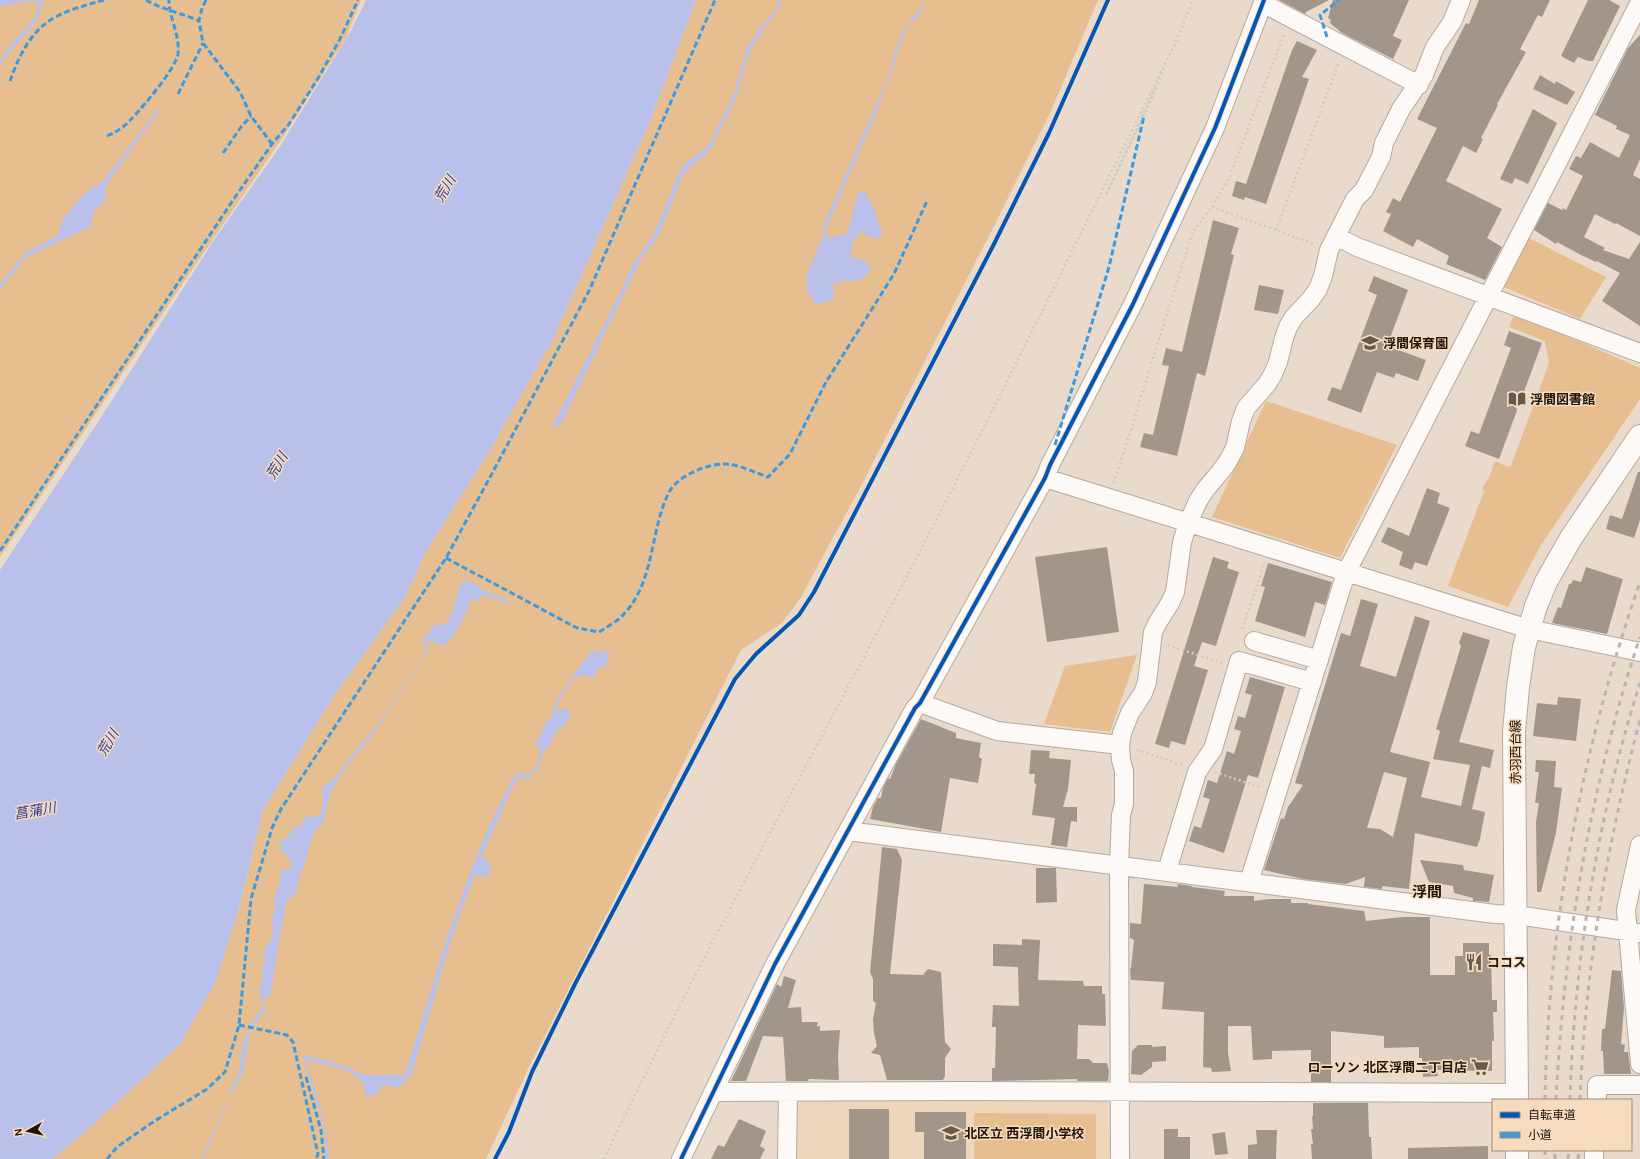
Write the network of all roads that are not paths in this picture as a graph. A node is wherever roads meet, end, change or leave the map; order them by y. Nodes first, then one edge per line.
1 (1461, 0) edge
2 (1264, 2) edge
3 (1640, 2) edge
4 (1419, 85) junction
5 (1333, 243) junction
6 (1489, 296) junction
7 (1640, 353) edge
8 (1640, 436) edge
9 (1045, 478) junction
10 (1188, 523) junction
11 (1346, 573) junction
12 (1529, 629) junction
13 (1247, 639) road end
14 (1640, 652) edge
15 (1319, 660) junction
16 (1312, 682) junction
17 (920, 703) junction
18 (1120, 745) junction
19 (848, 831) junction
20 (1640, 845) edge
21 (1119, 865) junction
22 (1167, 871) junction
23 (1249, 882) junction
24 (1516, 915) junction
25 (1634, 932) edge
26 (1639, 1042) edge
27 (1640, 1064) edge
28 (1640, 1085) edge
29 (713, 1092) junction
30 (788, 1092) junction
31 (1120, 1093) junction
32 (1517, 1097) edge
33 (1596, 1099) edge
34 (681, 1159) edge
35 (787, 1159) edge
36 (1120, 1159) edge

1 - 4 street
2 - 4 street
2 - 9 street
3 - 6 street
4 - 5 street
5 - 6 street
5 - 10 street
6 - 7 street
6 - 11 street
8 - 12 main road, 赤羽西台線
9 - 10 street
9 - 17 street
10 - 11 street
10 - 18 street
11 - 12 street
11 - 15 street
12 - 14 street
12 - 24 main road, 赤羽西台線
13 - 15 street
15 - 16 street
16 - 22 street
16 - 23 street
17 - 18 street
17 - 19 street
18 - 21 street
19 - 21 street
19 - 29 street
20 - 25 street
21 - 22 street
21 - 31 street
22 - 23 street
23 - 24 street
24 - 25 street
24 - 32 main road, 赤羽西台線
25 - 26 street
26 - 27 street
28 - 33 street
29 - 30 street
29 - 34 street
30 - 31 street
30 - 35 street
31 - 32 street
31 - 36 street

